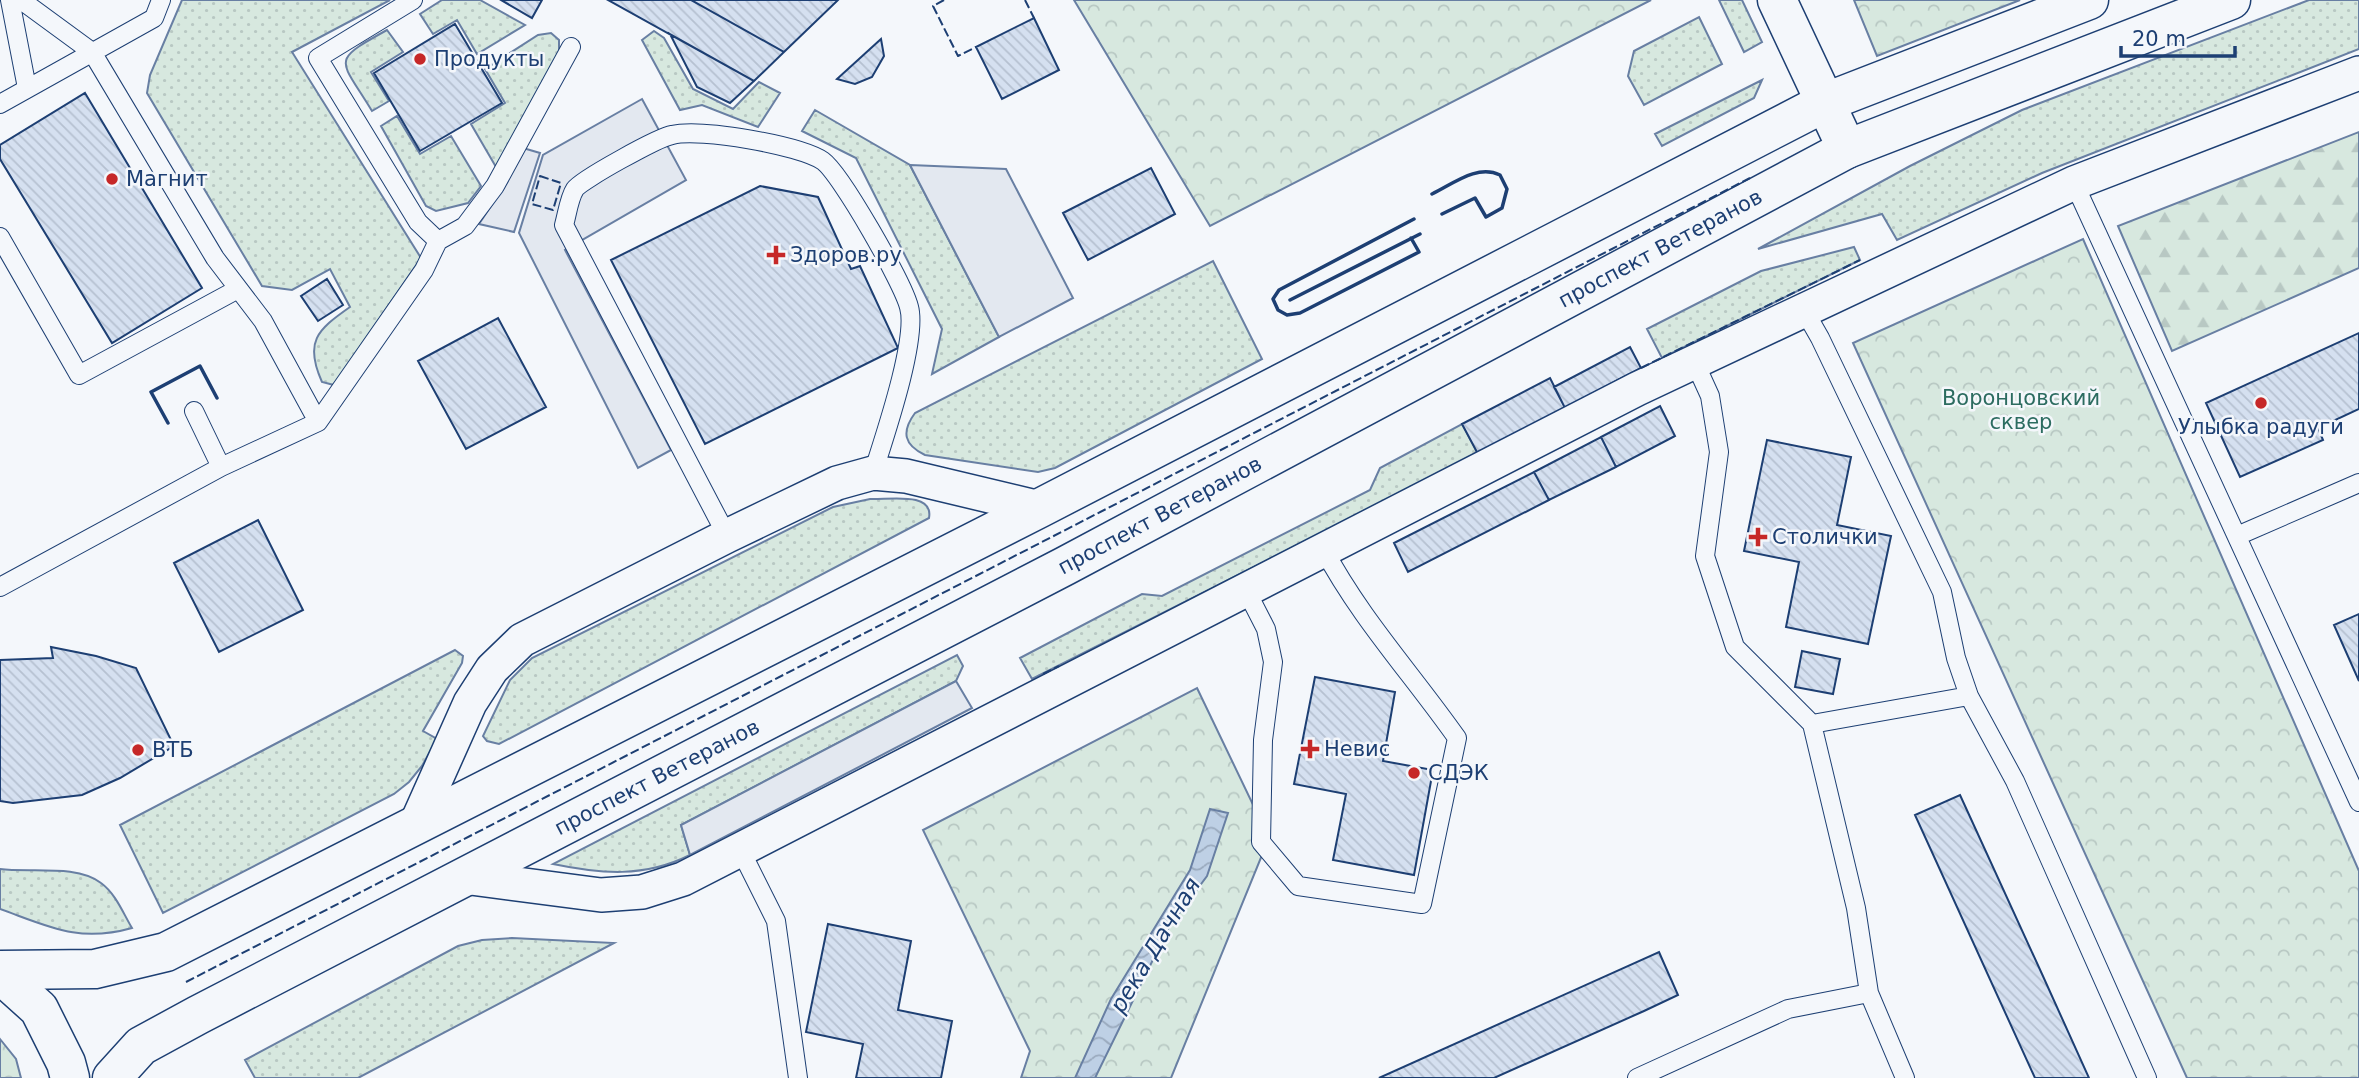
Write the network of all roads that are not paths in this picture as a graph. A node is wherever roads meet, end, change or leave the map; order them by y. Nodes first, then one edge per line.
1 (10, 0) edge
2 (21, 0) edge
3 (161, 0) edge
4 (413, 0) edge
5 (1777, 0) edge
6 (2089, 0) edge
7 (2231, 0) edge
8 (571, 47) dead end
9 (92, 52) junction
10 (2359, 73) edge
11 (27, 88) junction
12 (1826, 102) junction
13 (0, 104) edge
14 (1847, 149) junction
15 (2074, 183) junction
16 (0, 237) edge
17 (438, 241) junction
18 (237, 289) junction
19 (1804, 310) junction
20 (1695, 363) junction
21 (194, 411) dead end
22 (318, 422) junction
23 (221, 467) junction
24 (873, 473) junction
25 (2359, 483) edge
26 (1040, 508) junction
27 (727, 536) junction
28 (2237, 536) junction
29 (1323, 548) junction
30 (0, 587) edge
31 (1245, 588) junction
32 (1969, 696) junction
33 (1812, 724) junction
34 (2359, 802) edge
35 (416, 824) junction
36 (740, 849) junction
37 (463, 877) junction
38 (0, 972) edge
39 (1869, 993) junction
40 (70, 1078) edge
41 (112, 1078) edge
42 (798, 1078) edge
43 (1637, 1078) edge
44 (1905, 1078) edge
45 (2147, 1078) edge

1 - 11 lane
2 - 9 lane
3 - 9 lane
4 - 17 lane
5 - 12 main road
6 - 12 main road
7 - 14 main road, проспект Ветеранов
8 - 17 lane
9 - 11 lane
9 - 18 lane
10 - 15 street
11 - 13 lane
12 - 14 main road
12 - 26 main road
14 - 37 main road, проспект Ветеранов
15 - 19 street
15 - 28 lane
16 - 18 lane
17 - 22 lane
18 - 22 lane
19 - 20 street
19 - 32 lane
20 - 29 street
20 - 33 lane
21 - 23 lane
22 - 23 lane
23 - 30 lane
24 - 26 street
24 - 27 street
24 - 27 lane
25 - 28 lane
26 - 35 main road
27 - 35 street
28 - 34 lane
29 - 31 street
29 - 31 lane
31 - 36 street
32 - 33 lane
32 - 45 lane
33 - 39 lane
35 - 38 main road
36 - 37 street
36 - 42 lane
37 - 41 main road, проспект Ветеранов
38 - 40 main road
39 - 43 lane
39 - 44 lane

